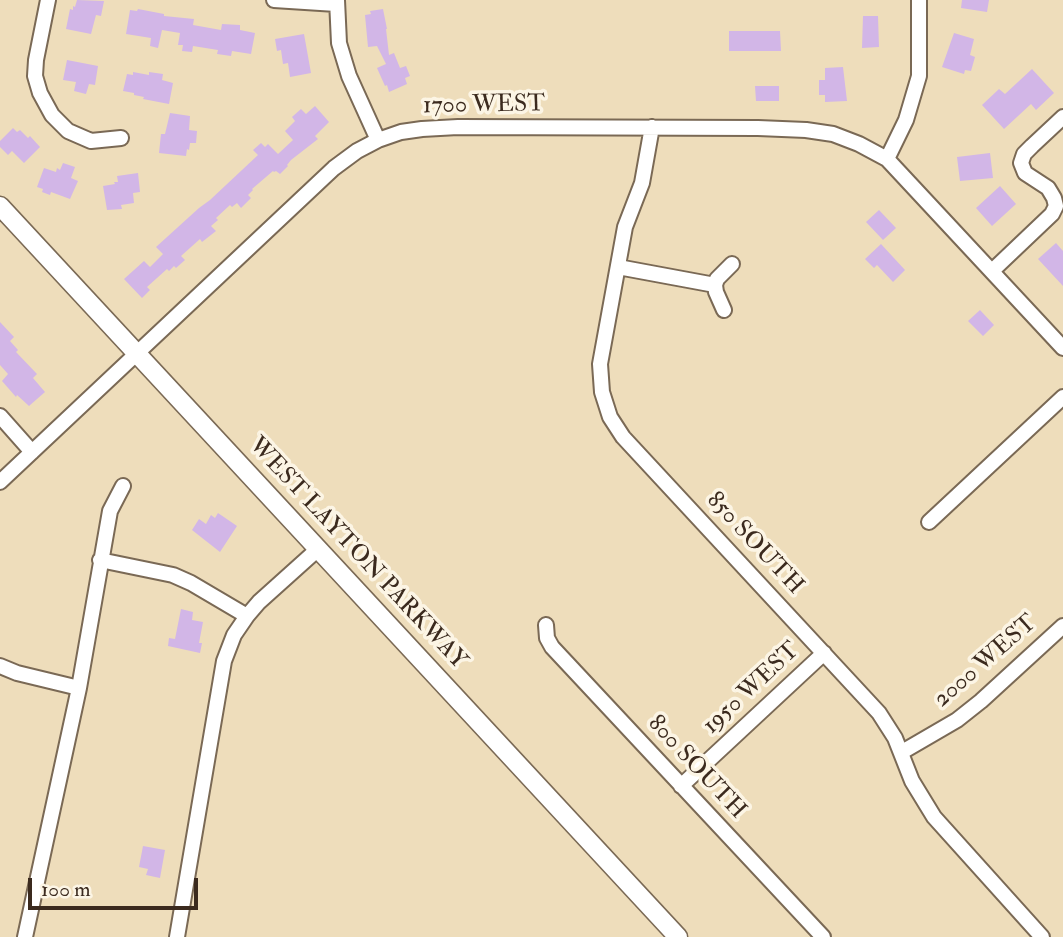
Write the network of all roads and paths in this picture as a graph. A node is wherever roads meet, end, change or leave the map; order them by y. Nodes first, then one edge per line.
1 (48, 0) edge
2 (274, 0) edge
3 (919, 0) edge
4 (337, 2) edge
5 (1063, 117) edge
6 (652, 127) junction
7 (121, 138) dead end
8 (378, 141) junction
9 (887, 159) junction
10 (0, 205) edge
11 (732, 264) dead end
12 (618, 267) junction
13 (992, 271) junction
14 (715, 285) junction
15 (724, 310) dead end
16 (1063, 348) edge
17 (137, 354) junction
18 (1063, 397) edge
19 (0, 416) edge
20 (32, 452) junction
21 (0, 482) edge
22 (123, 486) dead end
23 (929, 522) dead end
24 (318, 549) junction
25 (100, 560) junction
26 (247, 616) junction
27 (546, 625) dead end
28 (1063, 625) edge
29 (824, 653) junction
30 (0, 666) edge
31 (79, 688) junction
32 (902, 752) junction
33 (681, 786) junction
34 (816, 935) edge
35 (25, 937) edge
36 (177, 937) edge
37 (678, 937) edge
38 (1042, 937) edge

1 - 7 street
2 - 4 street
3 - 9 street
4 - 8 street
5 - 13 street
6 - 8 street, 1700 WEST
6 - 9 street, 1700 WEST
6 - 12 street, 850 SOUTH
8 - 17 street, 1700 WEST
9 - 13 street, 1700 WEST
10 - 17 main road, WEST LAYTON PARKWAY
11 - 14 street
12 - 14 street
12 - 29 street, 850 SOUTH
13 - 16 street, 1700 WEST
14 - 15 street
17 - 20 street, 1700 WEST
17 - 24 main road, WEST LAYTON PARKWAY
18 - 23 street
19 - 20 street
20 - 21 street, 1700 WEST
22 - 25 street
24 - 26 street
24 - 37 main road, WEST LAYTON PARKWAY
25 - 26 street
25 - 31 street
26 - 36 street
27 - 33 street, 800 SOUTH
28 - 32 street, 2000 WEST
29 - 32 street, 850 SOUTH
29 - 33 street, 1950 WEST
30 - 31 street
31 - 35 street
32 - 38 street, 850 SOUTH
33 - 34 street, 800 SOUTH

